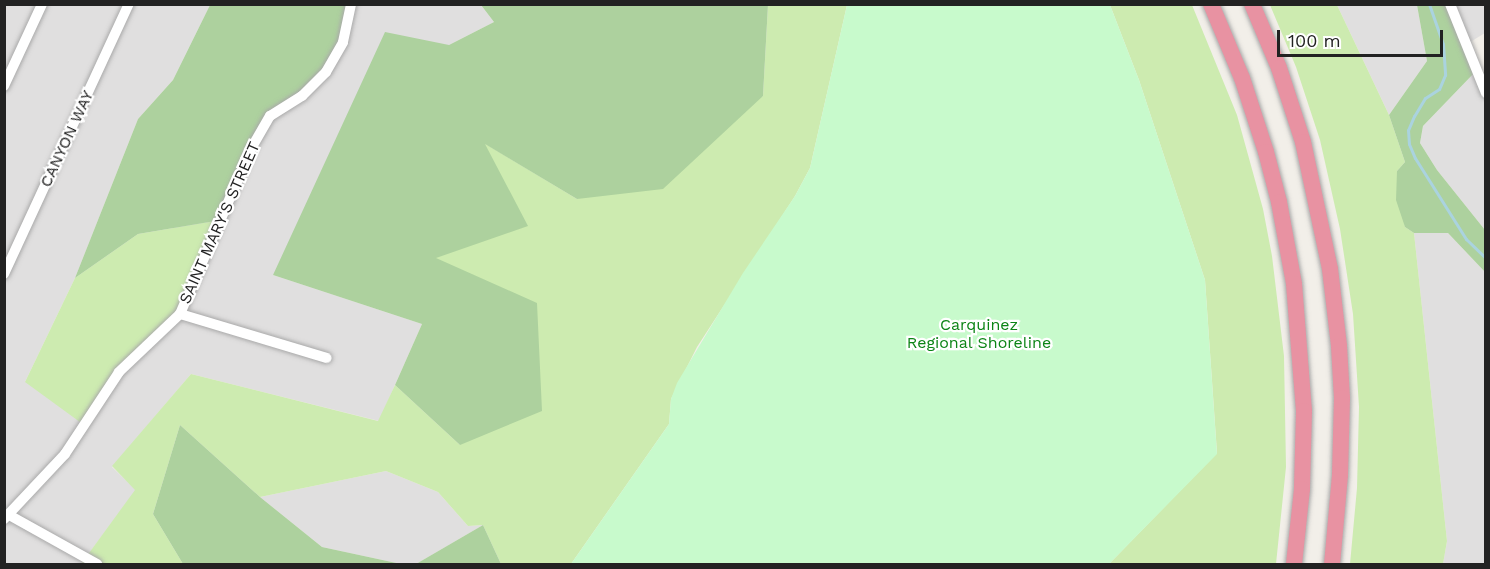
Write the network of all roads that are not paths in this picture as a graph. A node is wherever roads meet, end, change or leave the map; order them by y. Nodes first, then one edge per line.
1 (42, 4) edge
2 (129, 4) edge
3 (351, 4) edge
4 (1211, 4) edge
5 (1252, 4) edge
6 (1450, 4) edge
7 (4, 86) edge
8 (1485, 93) edge
9 (4, 274) edge
10 (180, 314) junction
11 (327, 358) dead end
12 (7, 517) edge
13 (97, 564) edge
14 (1294, 564) edge
15 (1332, 564) edge

1 - 7 street
2 - 9 street, CANYON WAY
3 - 10 street, SAINT MARY'S STREET
4 - 14 highway
5 - 15 highway
6 - 8 street
10 - 11 street
10 - 12 street, SAINT MARY'S STREET
12 - 13 street

